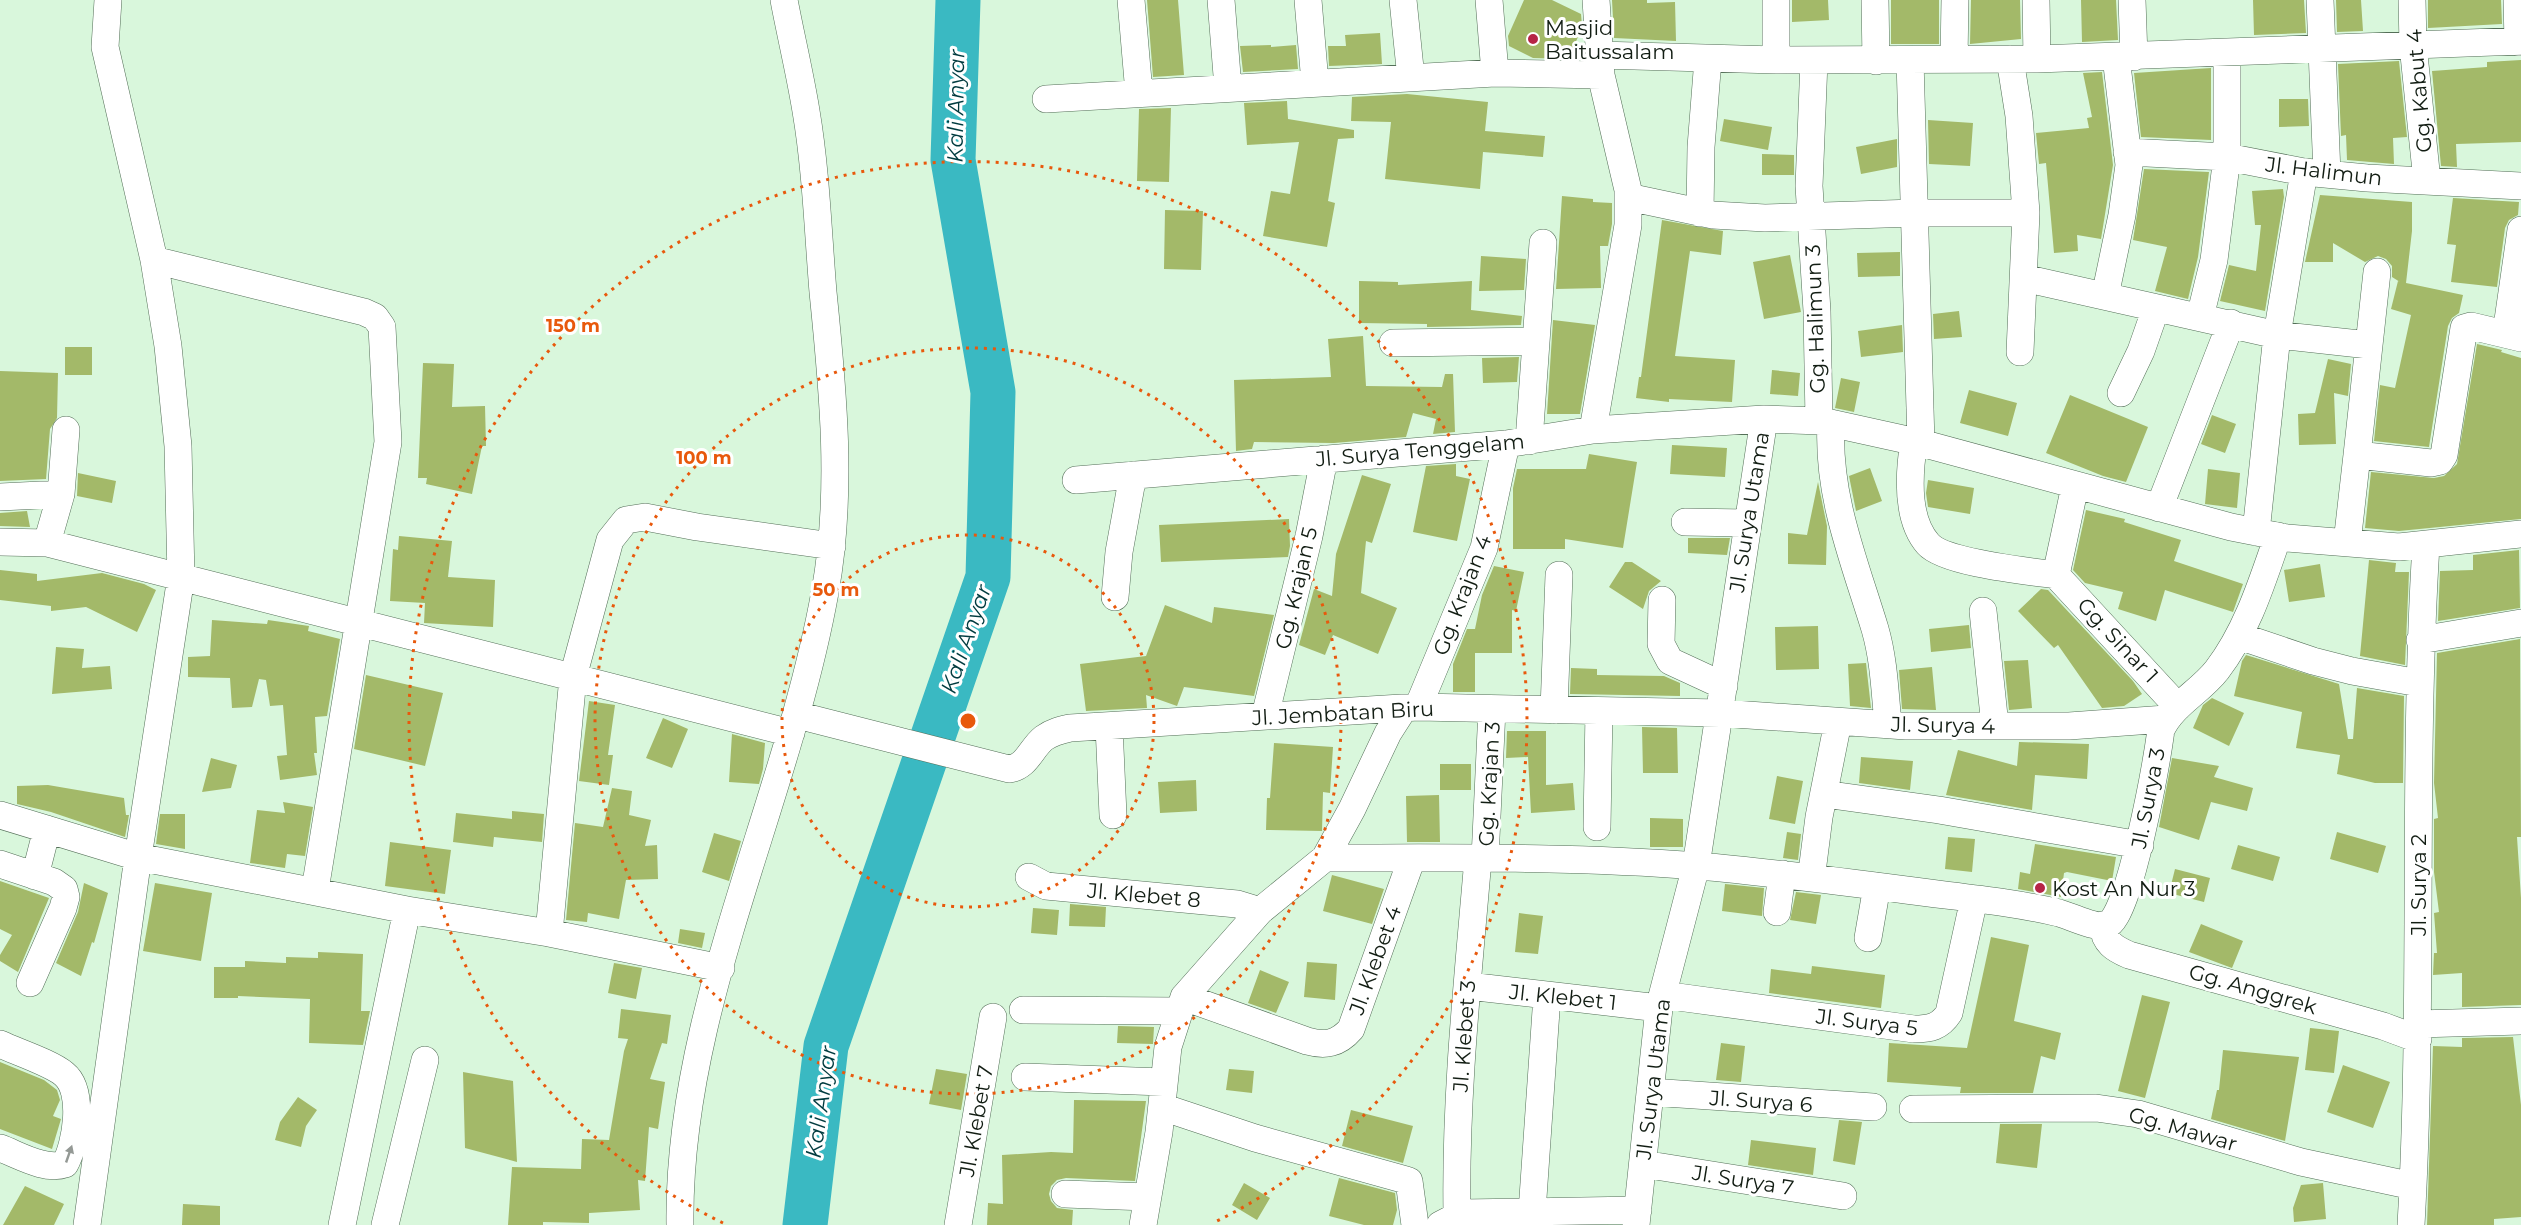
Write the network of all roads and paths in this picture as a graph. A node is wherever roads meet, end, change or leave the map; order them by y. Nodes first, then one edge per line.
1 (108, 0) edge
2 (784, 0) edge
3 (1131, 0) edge
4 (1221, 0) edge
5 (1308, 0) edge
6 (1403, 0) edge
7 (1489, 0) edge
8 (1596, 0) edge
9 (1776, 0) edge
10 (1875, 0) edge
11 (1956, 0) edge
12 (2036, 0) edge
13 (2132, 0) edge
14 (2320, 0) edge
15 (2412, 0) edge
16 (2517, 0) edge
17 (2520, 42) edge
18 (2413, 45) junction
19 (2228, 52) junction
20 (2125, 57) junction
21 (1708, 59) junction
22 (1954, 59) junction
23 (2010, 59) junction
24 (2037, 59) junction
25 (1776, 60) junction
26 (1910, 60) junction
27 (1814, 61) junction
28 (1876, 61) junction
29 (1600, 65) junction
30 (1495, 74) junction
31 (1412, 78) junction
32 (1315, 83) junction
33 (1228, 88) junction
34 (1139, 93) junction
35 (1046, 99) dead end
36 (2127, 152) junction
37 (2227, 157) junction
38 (2316, 173) junction
39 (2427, 181) junction
40 (2521, 186) edge
41 (1628, 196) junction
42 (1700, 213) junction
43 (1915, 213) junction
44 (2025, 213) junction
45 (1811, 218) junction
46 (2521, 230) edge
47 (1543, 243) dead end
48 (154, 260) junction
49 (2377, 272) dead end
50 (2024, 278) junction
51 (2105, 296) junction
52 (2156, 308) junction
53 (2200, 317) junction
54 (2231, 323) junction
55 (2277, 335) junction
56 (2513, 336) edge
57 (1536, 341) junction
58 (1393, 343) dead end
59 (2369, 345) junction
60 (2020, 352) dead end
61 (2121, 393) dead end
62 (1764, 419) junction
63 (1825, 422) junction
64 (66, 430) dead end
65 (1593, 430) junction
66 (1517, 442) junction
67 (1917, 442) junction
68 (2357, 455) junction
69 (1324, 459) junction
70 (1132, 475) junction
71 (1076, 480) dead end
72 (2075, 486) junction
73 (61, 494) junction
74 (0, 497) edge
75 (2159, 508) junction
76 (1685, 522) dead end
77 (1747, 523) junction
78 (2267, 534) junction
79 (2521, 534) edge
80 (0, 542) edge
81 (47, 543) junction
82 (2347, 543) junction
83 (2426, 545) junction
84 (832, 546) junction
85 (1559, 575) dead end
86 (2056, 575) junction
87 (181, 577) junction
88 (1115, 597) dead end
89 (1662, 600) dead end
90 (1983, 611) dead end
91 (359, 623) junction
92 (2521, 623) edge
93 (2239, 636) junction
94 (2420, 640) junction
95 (573, 677) junction
96 (2419, 683) junction
97 (1724, 686) junction
98 (1411, 708) junction
99 (1492, 709) junction
100 (1554, 710) junction
101 (1599, 711) junction
102 (1720, 713) junction
103 (2172, 713) junction
104 (1265, 716) junction
105 (1838, 722) junction
106 (794, 724) junction
107 (1888, 724) junction
108 (1109, 726) junction
109 (1995, 726) junction
110 (1824, 794) junction
111 (0, 815) edge
112 (1113, 815) dead end
113 (1597, 827) dead end
114 (47, 829) junction
115 (2140, 845) junction
116 (138, 857) junction
117 (1325, 858) junction
118 (1412, 858) junction
119 (1482, 859) junction
120 (0, 864) edge
121 (1696, 866) junction
122 (1812, 872) dead end
123 (1782, 874) junction
124 (35, 876) junction
125 (1029, 877) dead end
126 (1877, 886) junction
127 (315, 891) junction
128 (1974, 899) junction
129 (407, 910) junction
130 (1260, 911) junction
131 (1777, 912) dead end
132 (2103, 926) junction
133 (549, 933) junction
134 (1868, 938) dead end
135 (721, 968) junction
136 (30, 983) dead end
137 (1467, 986) junction
138 (1547, 996) junction
139 (1661, 1001) junction
140 (1181, 1004) junction
141 (1023, 1010) dead end
142 (993, 1017) dead end
143 (2521, 1021) edge
144 (2418, 1031) junction
145 (0, 1044) edge
146 (425, 1060) dead end
147 (1025, 1077) dead end
148 (1650, 1092) junction
149 (1163, 1094) junction
150 (1873, 1107) dead end
151 (1913, 1109) dead end
152 (77, 1113) junction
153 (101, 1126) junction
154 (0, 1148) edge
155 (1643, 1164) junction
156 (2413, 1186) junction
157 (1065, 1194) dead end
158 (1843, 1196) dead end
159 (1148, 1197) junction
160 (1532, 1212) junction
161 (1637, 1217) edge
162 (1493, 1219) edge
163 (1448, 1220) edge
164 (87, 1225) edge
165 (342, 1225) edge
166 (385, 1225) edge
167 (680, 1225) edge
168 (958, 1225) edge
169 (1143, 1225) edge
170 (1415, 1225) edge
171 (2411, 1225) edge

1 - 48 street
2 - 84 street
3 - 34 street
4 - 33 street
5 - 32 street
6 - 31 street
7 - 30 street
8 - 29 street
9 - 25 street
10 - 28 street
11 - 22 street
12 - 24 street
13 - 20 street
14 - 38 street
15 - 18 street, Gg. Kabut 4
16 - 17 street
17 - 18 street
18 - 19 street
18 - 39 street, Gg. Kabut 4
19 - 20 street
19 - 37 street
20 - 24 street
20 - 36 street
21 - 25 street
21 - 29 street
21 - 42 street
22 - 23 street
22 - 26 street
23 - 24 street
23 - 44 street
25 - 27 street
26 - 28 street
26 - 43 street
27 - 28 street
27 - 45 street, Gg. Halimun 3
29 - 30 street
29 - 41 street
30 - 31 street
31 - 32 street
32 - 33 street
33 - 34 street
34 - 35 street
36 - 37 street, Jl. Halimun
36 - 51 street
37 - 38 street, Jl. Halimun
37 - 53 street
38 - 39 street, Jl. Halimun
38 - 55 street
39 - 40 street, Jl. Halimun
41 - 42 street
41 - 65 street
42 - 45 street
43 - 44 street
43 - 45 street
43 - 67 street
44 - 50 street
45 - 63 street, Gg. Halimun 3
46 - 56 street
47 - 57 street, Gg. Krajan 4
48 - 87 street
48 - 91 street
49 - 59 street
50 - 51 street
50 - 60 street
51 - 52 street
52 - 53 street
52 - 61 street
53 - 54 street
54 - 55 street
54 - 75 street
55 - 59 street
55 - 78 street
56 - 68 street
57 - 58 street
57 - 66 street, Gg. Krajan 4
59 - 68 street
62 - 63 street, Jl. Surya Utama
62 - 65 street, Jl. Surya Tenggelam
62 - 77 street, Jl. Surya Utama
63 - 67 street, Jl. Surya Utama
63 - 107 street, Gg. Halimun 3
64 - 73 street
65 - 66 street, Jl. Surya Tenggelam
66 - 69 street, Jl. Surya Tenggelam
66 - 98 street, Gg. Krajan 4
67 - 72 street, Jl. Surya Utama
67 - 86 street
68 - 82 street
69 - 70 street, Jl. Surya Tenggelam
69 - 104 street, Gg. Krajan 5
70 - 71 street, Jl. Surya Tenggelam
70 - 88 street
72 - 75 street, Jl. Surya Utama
72 - 86 street
73 - 74 street
73 - 81 street
75 - 78 street, Jl. Surya Utama
76 - 77 street
77 - 97 street, Jl. Surya Utama
78 - 82 street, Jl. Surya Utama
78 - 93 street
79 - 83 street, Jl. Surya Utama
80 - 81 street
81 - 87 street
82 - 83 street, Jl. Surya Utama
83 - 94 street, Jl. Surya 2
84 - 95 street
84 - 106 street
85 - 100 street
86 - 103 street, Gg. Sinar 1
87 - 91 street
87 - 116 street
89 - 97 street
90 - 109 street
91 - 95 street
91 - 127 street
92 - 94 street
93 - 96 street
93 - 103 street
94 - 96 street, Jl. Surya 2
95 - 106 street
95 - 133 street
96 - 144 street, Jl. Surya 2
97 - 102 street, Jl. Surya Utama
98 - 99 street, Jl. Jembatan Biru
98 - 104 street, Jl. Jembatan Biru
98 - 117 street, Gg. Krajan 4
99 - 100 street, Jl. Jembatan Biru
99 - 119 street, Gg. Krajan 3
100 - 101 street, Jl. Jembatan Biru
101 - 102 street, Jl. Jembatan Biru
101 - 113 street
102 - 105 street, Jl. Surya 4
102 - 121 street, Jl. Surya Utama
103 - 109 street, Jl. Surya 4
103 - 115 street, Jl. Surya 3
104 - 108 street, Jl. Jembatan Biru
105 - 107 street, Jl. Surya 4
105 - 110 street
106 - 108 street, Jl. Jembatan Biru
106 - 135 street
107 - 109 street, Jl. Surya 4
108 - 112 street
110 - 115 street
110 - 122 street
111 - 114 street
114 - 116 street
114 - 124 street
115 - 132 street, Jl. Surya 3
116 - 127 street
116 - 153 street
117 - 118 street
117 - 130 street
118 - 119 street
118 - 140 street, Jl. Klebet 4
119 - 121 street
119 - 137 street, Jl. Klebet 3
120 - 124 street
121 - 123 street
121 - 139 street, Jl. Surya Utama
123 - 126 street
123 - 131 street
124 - 136 street
125 - 130 street, Jl. Klebet 8
126 - 128 street
126 - 134 street
127 - 129 street
128 - 132 street
128 - 139 street, Jl. Surya 5
129 - 133 street
129 - 165 street
130 - 140 street
132 - 144 street, Gg. Anggrek
133 - 135 street
135 - 167 street
137 - 138 street, Jl. Klebet 1
137 - 163 street, Jl. Klebet 3
138 - 139 street, Jl. Klebet 1
138 - 160 street
139 - 148 street, Jl. Surya Utama
140 - 141 street, Jl. Klebet 4
140 - 149 street
142 - 168 street, Jl. Klebet 7
143 - 144 street
144 - 156 street, Jl. Surya 2
145 - 152 street
146 - 166 street
147 - 149 street
148 - 150 street, Jl. Surya 6
148 - 155 street, Jl. Surya Utama
149 - 159 street
149 - 170 street
151 - 156 street, Gg. Mawar
152 - 153 street
154 -> 152 street
153 - 164 street
155 - 158 street, Jl. Surya 7
155 - 161 street, Jl. Surya Utama
156 - 171 street, Jl. Surya 2
157 - 159 street
159 - 169 street
160 - 161 street
160 - 162 street
162 - 163 street

